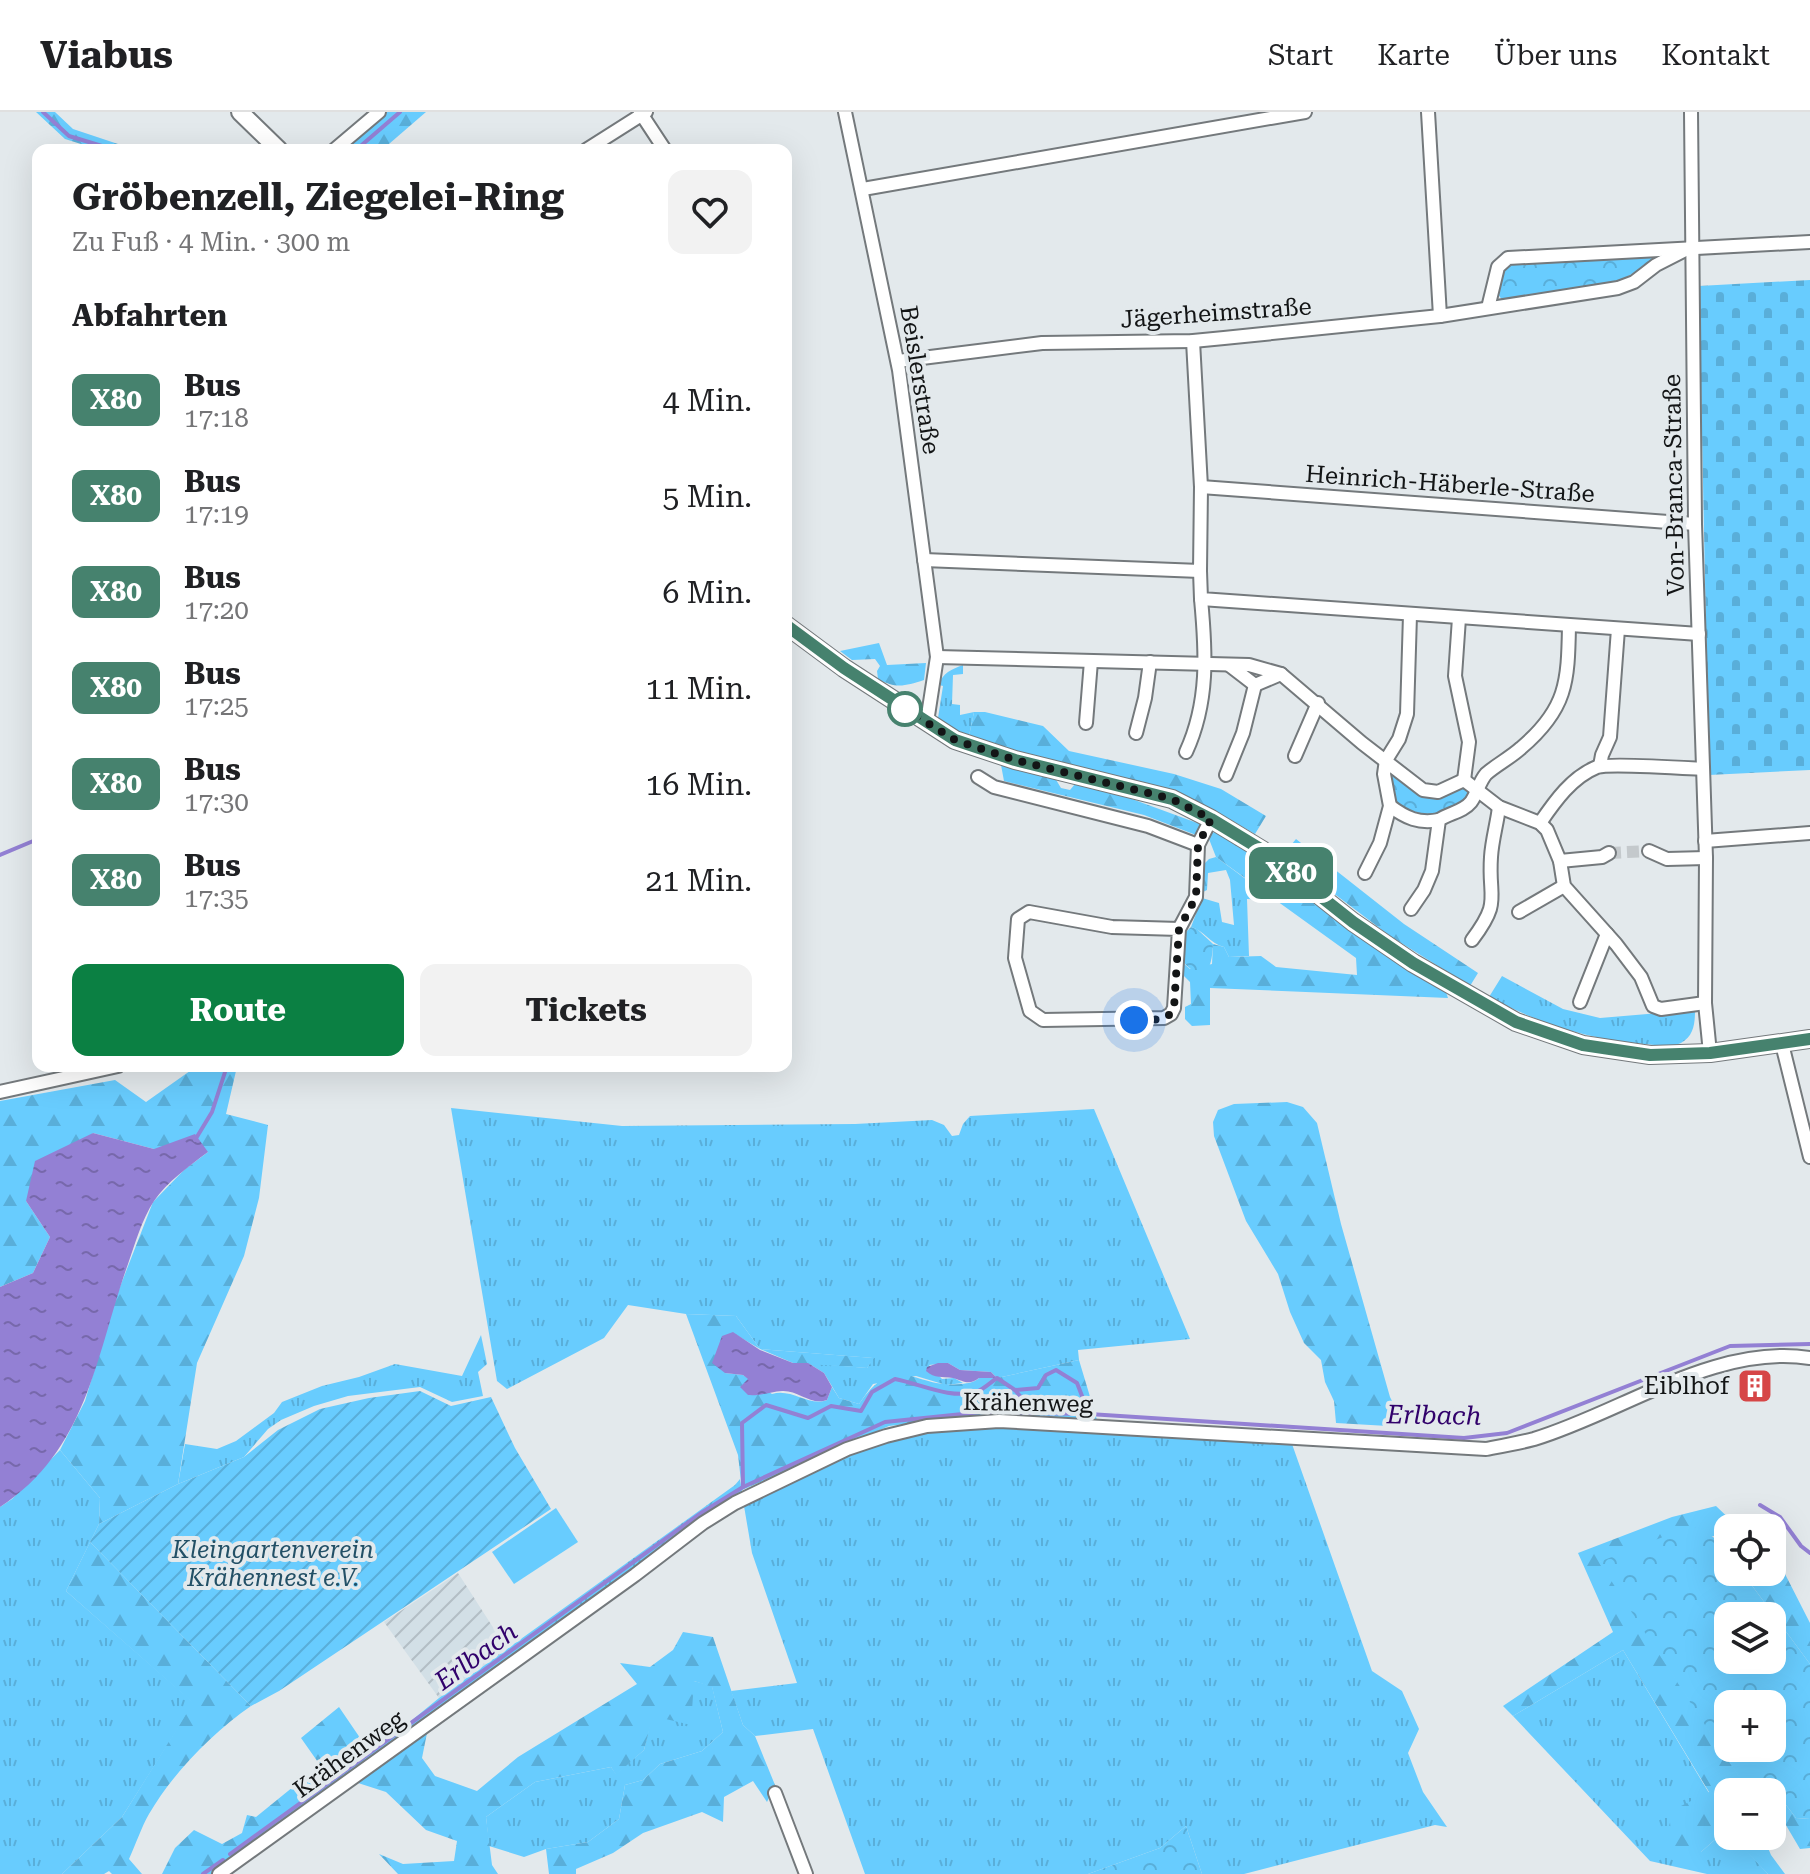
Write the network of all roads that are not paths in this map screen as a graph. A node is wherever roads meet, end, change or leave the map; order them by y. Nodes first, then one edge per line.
1 (240, 112) edge
2 (379, 112) edge
3 (845, 112) edge
4 (1305, 112) edge
5 (1428, 112) edge
6 (1691, 112) edge
7 (643, 113) edge
8 (273, 144) edge
9 (341, 144) edge
10 (595, 144) edge
11 (661, 144) edge
12 (863, 189) junction
13 (1810, 242) edge
14 (1693, 246) junction
15 (1488, 308) junction
16 (1440, 316) junction
17 (1193, 341) junction
18 (898, 361) junction
19 (1201, 487) junction
20 (1695, 524) junction
21 (924, 560) junction
22 (1200, 571) junction
23 (1201, 599) junction
24 (1410, 615) junction
25 (1459, 618) junction
26 (1569, 626) junction
27 (792, 629) edge
28 (1618, 629) junction
29 (1699, 634) junction
30 (937, 657) junction
31 (1091, 661) junction
32 (1150, 662) junction
33 (1206, 664) junction
34 (1229, 665) junction
35 (1281, 674) junction
36 (1255, 685) junction
37 (1318, 703) junction
38 (927, 722) junction
39 (1086, 723) dead end
40 (1136, 733) dead end
41 (1186, 752) dead end
42 (1295, 756) dead end
43 (1386, 760) junction
44 (1600, 766) junction
45 (1703, 769) junction
46 (1226, 775) dead end
47 (978, 777) dead end
48 (1464, 780) junction
49 (1477, 790) junction
50 (1390, 806) junction
51 (1499, 807) junction
52 (1211, 819) junction
53 (1439, 820) junction
54 (1540, 823) junction
55 (1810, 833) edge
56 (1705, 841) junction
57 (1198, 845) junction
58 (1649, 851) tunnel mouth
59 (1609, 853) tunnel mouth
60 (1706, 858) junction
61 (1560, 861) junction
62 (1365, 873) dead end
63 (1564, 886) junction
64 (1411, 909) dead end
65 (1519, 912) dead end
66 (1179, 929) junction
67 (1607, 934) junction
68 (1472, 940) dead end
69 (1580, 1002) dead end
70 (1705, 1003) junction
71 (1810, 1039) edge
72 (1782, 1044) junction
73 (1710, 1053) junction
74 (91, 1072) edge
75 (0, 1092) edge
76 (1810, 1157) edge
77 (1810, 1358) edge
78 (775, 1793) dead end
79 (219, 1874) edge
80 (806, 1874) edge

1 - 8 street
2 - 9 street
3 - 12 street, Beislerstraße
4 - 12 street
5 - 16 street
6 - 14 street, Von-Branca-Straße
7 - 10 street
7 - 11 street
12 - 18 street, Beislerstraße
13 - 14 street
14 - 15 street, Jägerheimstraße
14 - 15 street
14 - 20 street, Von-Branca-Straße
15 - 16 street, Jägerheimstraße
16 - 17 street, Jägerheimstraße
17 - 18 street, Jägerheimstraße
17 - 19 street
18 - 21 street, Beislerstraße
19 - 20 street, Heinrich-Häberle-Straße
19 - 22 street
20 - 29 street, Von-Branca-Straße
21 - 22 street
21 - 30 street, Beislerstraße
22 - 23 street
23 - 24 street
23 - 33 street
24 - 25 street
24 - 43 street
25 - 26 street
25 - 48 street
26 - 28 street
26 - 49 street
27 - 38 street
28 - 29 street
28 - 44 street
29 - 45 street, Von-Branca-Straße
30 - 31 street
30 - 38 street, Beislerstraße
31 - 32 street
31 - 39 street
32 - 33 street
32 - 40 street
33 - 34 street
33 - 41 street
34 - 35 street
34 - 36 street
35 - 36 street
35 - 37 street
36 - 46 street
37 - 42 street
37 - 43 street
38 - 52 street
43 - 48 street
43 - 50 street
44 - 45 street
44 - 54 street
45 - 56 street, Von-Branca-Straße
47 - 57 street
48 - 49 street
49 - 51 street
49 - 53 street
50 - 53 street
50 - 62 street
51 - 54 street
51 - 68 street
52 - 57 street
52 - 73 street
53 - 64 street
54 - 61 street
55 - 56 street
56 - 60 street, Von-Branca-Straße
57 - 66 street
58 - 60 street
59 - 61 street
60 - 70 street, Von-Branca-Straße
61 - 63 street
63 - 65 street
63 - 67 street
66 - 66 street
67 - 69 street
67 - 70 street
70 - 73 street, Von-Branca-Straße
71 - 72 street
72 - 73 street
72 - 76 street
74 - 75 street
77 - 79 street, Krähenweg
78 - 80 street

